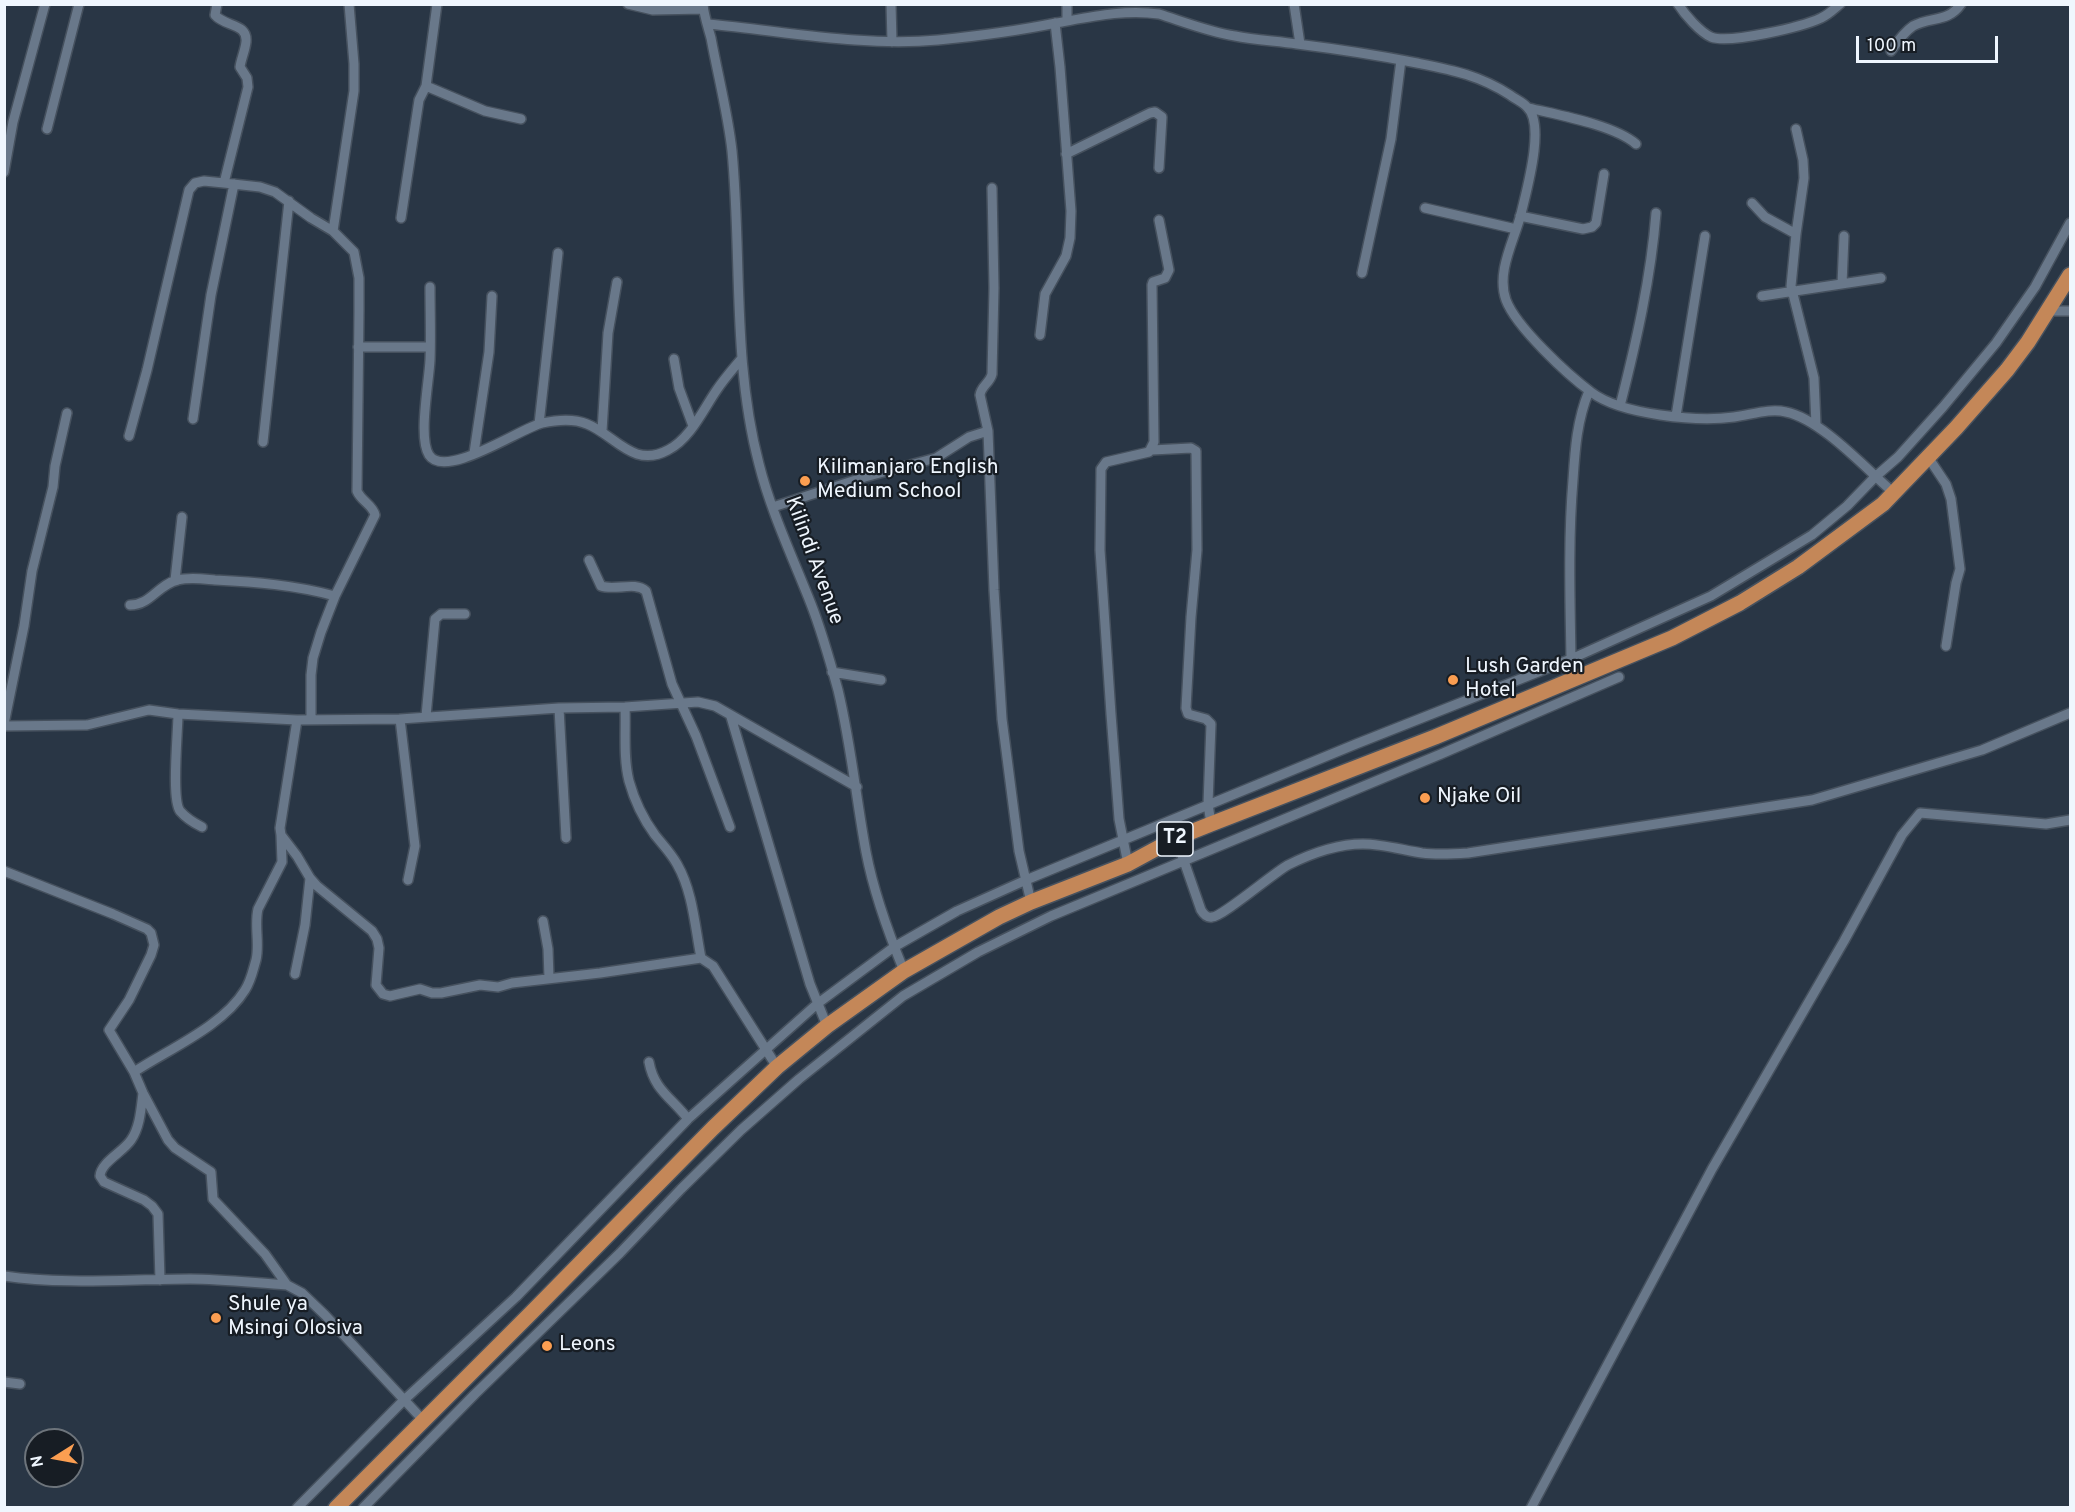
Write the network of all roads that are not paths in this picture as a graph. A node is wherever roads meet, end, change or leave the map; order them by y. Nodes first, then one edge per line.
1 (45, 4) edge
2 (79, 4) edge
3 (217, 4) edge
4 (349, 4) edge
5 (436, 4) edge
6 (628, 4) edge
7 (891, 4) edge
8 (1067, 4) edge
9 (1294, 4) edge
10 (1678, 4) edge
11 (1840, 4) edge
12 (1961, 4) edge
13 (703, 7) edge
14 (1067, 21) junction
15 (1055, 23) junction
16 (708, 24) junction
17 (892, 42) junction
18 (1300, 44) junction
19 (1891, 51) dead end
20 (1401, 60) junction
21 (426, 86) junction
22 (1529, 108) junction
23 (521, 119) dead end
24 (47, 129) dead end
25 (1796, 129) dead end
26 (1636, 144) dead end
27 (1066, 154) junction
28 (1159, 168) dead end
29 (4, 172) edge
30 (1604, 174) dead end
31 (224, 183) junction
32 (234, 184) junction
33 (992, 188) dead end
34 (289, 201) junction
35 (1752, 202) dead end
36 (1425, 208) dead end
37 (1656, 213) dead end
38 (1520, 216) junction
39 (401, 218) dead end
40 (1159, 220) dead end
41 (2070, 225) edge
42 (1516, 229) junction
43 (333, 231) junction
44 (1796, 234) junction
45 (1705, 236) dead end
46 (1844, 236) dead end
47 (558, 253) dead end
48 (1362, 273) dead end
49 (2070, 275) edge
50 (1881, 278) dead end
51 (617, 282) dead end
52 (1842, 284) junction
53 (430, 287) dead end
54 (1791, 290) junction
55 (492, 296) dead end
56 (1762, 296) dead end
57 (2049, 311) junction
58 (2070, 311) edge
59 (1040, 334) dead end
60 (358, 347) junction
61 (430, 347) junction
62 (742, 358) junction
63 (674, 359) dead end
64 (1589, 391) junction
65 (1620, 406) junction
66 (67, 413) dead end
67 (1676, 417) junction
68 (193, 419) dead end
69 (539, 424) junction
70 (1816, 425) junction
71 (693, 426) junction
72 (602, 431) junction
73 (988, 431) junction
74 (129, 436) dead end
75 (263, 442) dead end
76 (1152, 450) junction
77 (474, 453) junction
78 (1928, 457) junction
79 (1875, 477) junction
80 (1894, 493) junction
81 (773, 507) junction
82 (182, 517) dead end
83 (589, 560) dead end
84 (175, 580) junction
85 (335, 596) junction
86 (130, 605) dead end
87 (465, 614) dead end
88 (1946, 646) dead end
89 (1571, 659) junction
90 (832, 672) junction
91 (1619, 677) dead end
92 (881, 680) dead end
93 (682, 703) junction
94 (624, 707) junction
95 (559, 708) junction
96 (2070, 713) edge
97 (178, 714) junction
98 (426, 717) junction
99 (731, 717) junction
100 (311, 719) junction
101 (400, 719) junction
102 (297, 720) junction
103 (4, 725) edge
104 (857, 787) junction
105 (1208, 804) junction
106 (2070, 820) edge
107 (1211, 824) junction
108 (202, 827) dead end
109 (730, 827) dead end
110 (281, 836) junction
111 (566, 838) dead end
112 (1176, 838) junction
113 (1122, 840) junction
114 (1185, 861) junction
115 (1128, 864) junction
116 (4, 871) edge
117 (310, 878) junction
118 (408, 880) dead end
119 (1026, 880) junction
120 (1031, 902) junction
121 (543, 921) dead end
122 (894, 947) junction
123 (700, 958) junction
124 (903, 971) junction
125 (295, 974) dead end
126 (549, 978) junction
127 (818, 1004) junction
128 (827, 1026) junction
129 (765, 1050) junction
130 (649, 1062) dead end
131 (777, 1067) junction
132 (134, 1072) junction
133 (143, 1093) junction
134 (688, 1119) junction
135 (4, 1276) edge
136 (160, 1280) junction
137 (287, 1285) junction
138 (4, 1382) edge
139 (20, 1384) dead end
140 (403, 1401) junction
141 (423, 1420) junction
142 (297, 1508) edge
143 (336, 1508) edge
144 (363, 1508) edge
145 (1531, 1508) edge

1 - 29 street
2 - 24 street
3 - 31 street
4 - 43 street
5 - 21 street
6 - 13 street
7 - 17 street
8 - 14 street
9 - 18 street
10 - 11 street
12 - 19 street
13 - 16 street, Kilindi Avenue
14 - 15 street
14 - 18 street
15 - 17 street
15 - 27 street
16 - 17 street
16 - 62 street, Kilindi Avenue
18 - 20 street
20 - 22 street
20 - 48 street
21 - 23 street
21 - 39 street
22 - 26 street
22 - 38 street
25 - 44 street
27 - 28 street
27 - 59 street
30 - 38 street
31 - 32 street
31 - 74 street
32 - 34 street
32 - 68 street
33 - 73 street
34 - 43 street
34 - 75 street
35 - 44 street
36 - 42 street
37 - 65 street
38 - 42 street
40 - 76 street
41 - 79 street
42 - 64 street
43 - 60 street
44 - 54 street
45 - 67 street
46 - 52 street
47 - 69 street
49 - 57 highway, T2
50 - 52 street
51 - 72 street
52 - 54 street
53 - 61 street
54 - 56 street
54 - 70 street
55 - 77 street
57 - 58 street
57 - 78 highway, T2
60 - 61 street
60 - 85 street
61 - 77 street
62 - 71 street
62 - 81 street, Kilindi Avenue
63 - 71 street
64 - 65 street
64 - 89 street
65 - 67 street
66 - 103 street
67 - 70 street
69 - 72 street
69 - 77 street
70 - 79 street
71 - 72 street
73 - 81 street
73 - 119 street
76 - 105 street
76 - 113 street
78 - 80 highway, T2
78 - 88 street
79 - 80 street
79 - 89 street
80 - 107 highway, T2
81 - 90 street, Kilindi Avenue
82 - 84 street
83 - 93 street
84 - 85 street
84 - 86 street
85 - 100 street
87 - 98 street
89 - 105 street
90 - 92 street
90 - 104 street, Kilindi Avenue
91 - 114 street
93 - 94 street
93 - 99 street
93 - 109 street
94 - 95 street
94 - 123 street
95 - 98 street
95 - 111 street
96 - 114 street
97 - 102 street
97 - 103 street
97 - 108 street
98 - 101 street
99 - 104 street
99 - 127 street
100 - 101 street
100 - 102 street
101 - 118 street
102 - 110 street
104 - 122 street, Kilindi Avenue
105 - 107 street
105 - 113 street
106 - 145 street
107 - 112 highway, T2
110 - 117 street
110 - 132 street
112 - 114 street
112 - 115 highway, T2
113 - 115 street
113 - 119 street
114 - 144 street
115 - 120 highway, T2
116 - 132 street
117 - 125 street
117 - 126 street
119 - 120 street
119 - 122 street
120 - 124 highway, T2
121 - 126 street
122 - 124 street, Kilindi Avenue
122 - 127 street
123 - 126 street
123 - 129 street
124 - 128 highway, T2
127 - 128 street
127 - 129 street
128 - 131 highway, T2
129 - 131 street
129 - 134 street
130 - 134 street
131 - 141 highway, T2
132 - 133 street
133 - 136 street
133 - 137 street
134 - 140 street
135 - 136 street
136 - 137 street
137 - 140 street
138 - 139 street
140 - 141 street
140 - 142 street
141 - 143 highway, T2

